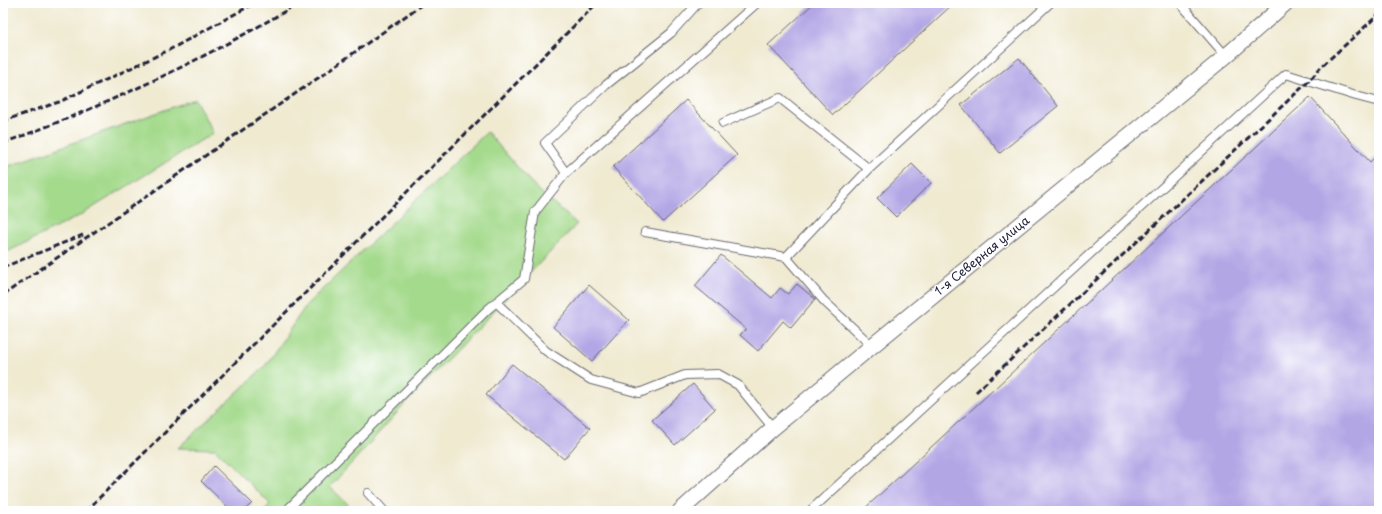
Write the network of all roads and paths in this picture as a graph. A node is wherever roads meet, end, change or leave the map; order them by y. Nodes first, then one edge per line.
1 (698, 3) edge
2 (756, 3) edge
3 (1050, 3) edge
4 (1180, 3) edge
5 (1286, 3) edge
6 (1226, 56) junction
7 (1379, 102) edge
8 (723, 123) dead end
9 (869, 169) junction
10 (566, 173) junction
11 (646, 232) dead end
12 (786, 257) junction
13 (496, 302) junction
14 (872, 346) junction
15 (773, 428) junction
16 (368, 493) dead end
17 (286, 511) edge
18 (384, 511) edge
19 (680, 511) edge
20 (810, 511) edge

1 - 10 lane
2 - 10 lane
3 - 9 lane
4 - 6 lane
5 - 6 street, 1-я Северная улица
6 - 14 street, 1-я Северная улица
7 - 20 lane
8 - 9 lane
9 - 12 lane
10 - 13 lane
11 - 12 lane
12 - 14 lane
13 - 15 lane
13 - 17 lane
14 - 15 street, 1-я Северная улица
15 - 19 street, 1-я Северная улица
16 - 18 lane

